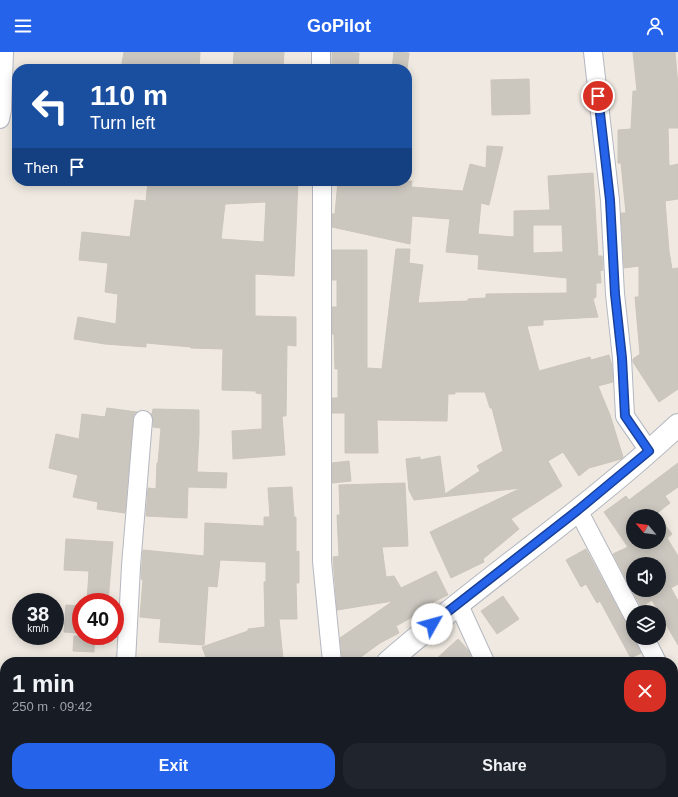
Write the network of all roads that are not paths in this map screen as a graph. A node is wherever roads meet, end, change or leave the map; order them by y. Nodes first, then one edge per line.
1 (4, 52) edge
2 (321, 52) edge
3 (593, 52) edge
4 (321, 64) edge
5 (6, 114) edge
6 (322, 186) edge
7 (143, 420) dead end
8 (677, 428) edge
9 (649, 451) junction
10 (578, 510) junction
11 (458, 604) junction
12 (628, 605) edge
13 (648, 645) edge
14 (126, 657) edge
15 (332, 657) edge
16 (394, 657) edge
17 (483, 657) edge
18 (654, 657) edge

1 - 5 street
2 - 4 street
3 - 9 street
6 - 15 street
7 - 14 street
8 - 9 street
9 - 10 street
10 - 11 street
10 - 12 street
11 - 16 street
11 - 17 street
13 - 18 street

